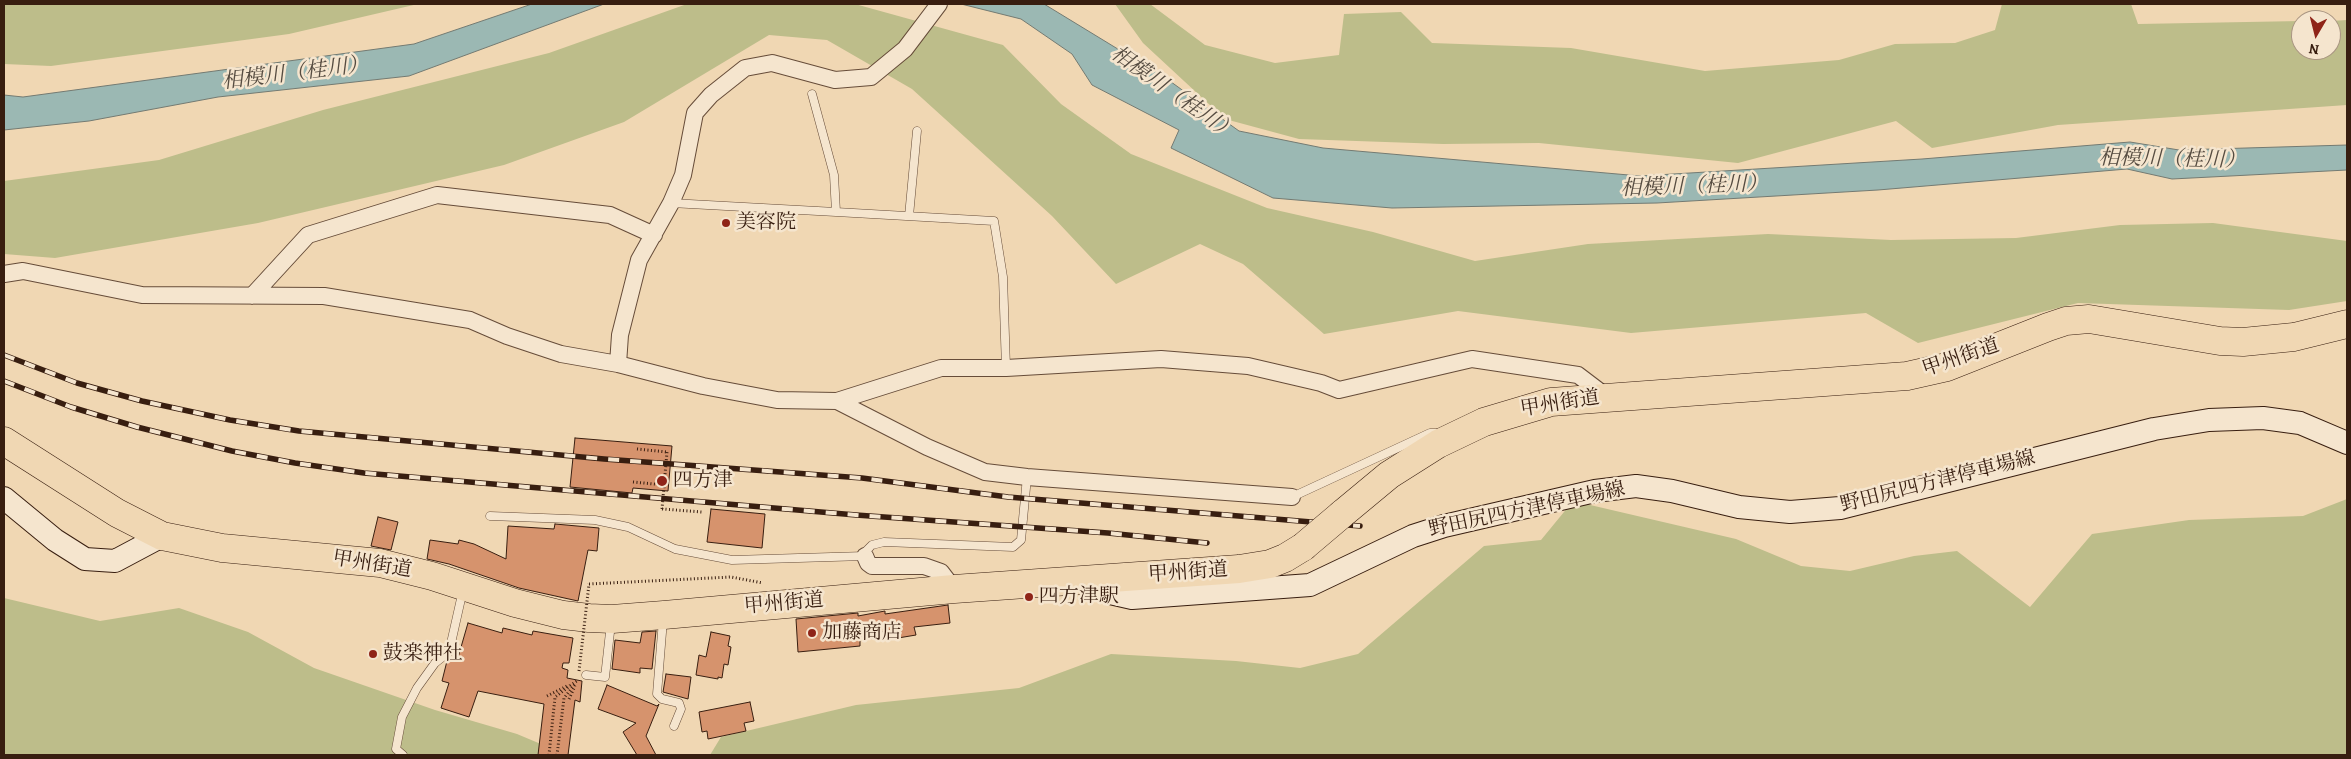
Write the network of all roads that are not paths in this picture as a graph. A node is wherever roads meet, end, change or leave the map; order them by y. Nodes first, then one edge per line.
1 (939, 4) edge
2 (812, 94) dead end
3 (917, 131) dead end
4 (671, 203) junction
5 (836, 212) junction
6 (909, 216) junction
7 (654, 235) junction
8 (4, 274) edge
9 (252, 296) junction
10 (2347, 324) edge
11 (618, 364) junction
12 (1006, 368) junction
13 (1607, 397) junction
14 (837, 401) junction
15 (1464, 431) junction
16 (4, 442) edge
17 (2347, 443) edge
18 (1028, 477) junction
19 (1292, 497) joint
20 (4, 498) edge
21 (490, 516) dead end
22 (162, 536) junction
23 (865, 556) junction
24 (1098, 578) junction
25 (464, 586) junction
26 (954, 588) junction
27 (664, 615) junction
28 (612, 619) junction
29 (583, 673) road end
30 (674, 726) dead end
31 (403, 755) edge

1 - 4 street
2 - 5 lane
3 - 6 lane
4 - 5 lane
4 - 7 street
5 - 6 lane
6 - 12 lane
7 - 9 street
7 - 11 street
8 - 9 street
9 - 11 street
10 - 13 highway, 甲州街道
11 - 14 street
12 - 13 street
12 - 14 street
13 - 15 highway, 甲州街道
14 - 18 street
15 - 19 lane
15 - 24 highway, 甲州街道, bridge
16 - 22 highway, 甲州街道
17 - 24 main road, 野田尻四方津停車場線
18 - 19 street
18 - 23 lane
20 - 22 main road
21 - 23 lane
22 - 25 highway, 甲州街道
23 - 26 street
24 - 26 highway, 甲州街道
25 - 28 highway, 甲州街道
25 - 31 lane
26 - 27 highway, 甲州街道
27 - 28 highway, 甲州街道
27 - 30 lane
28 - 29 lane

